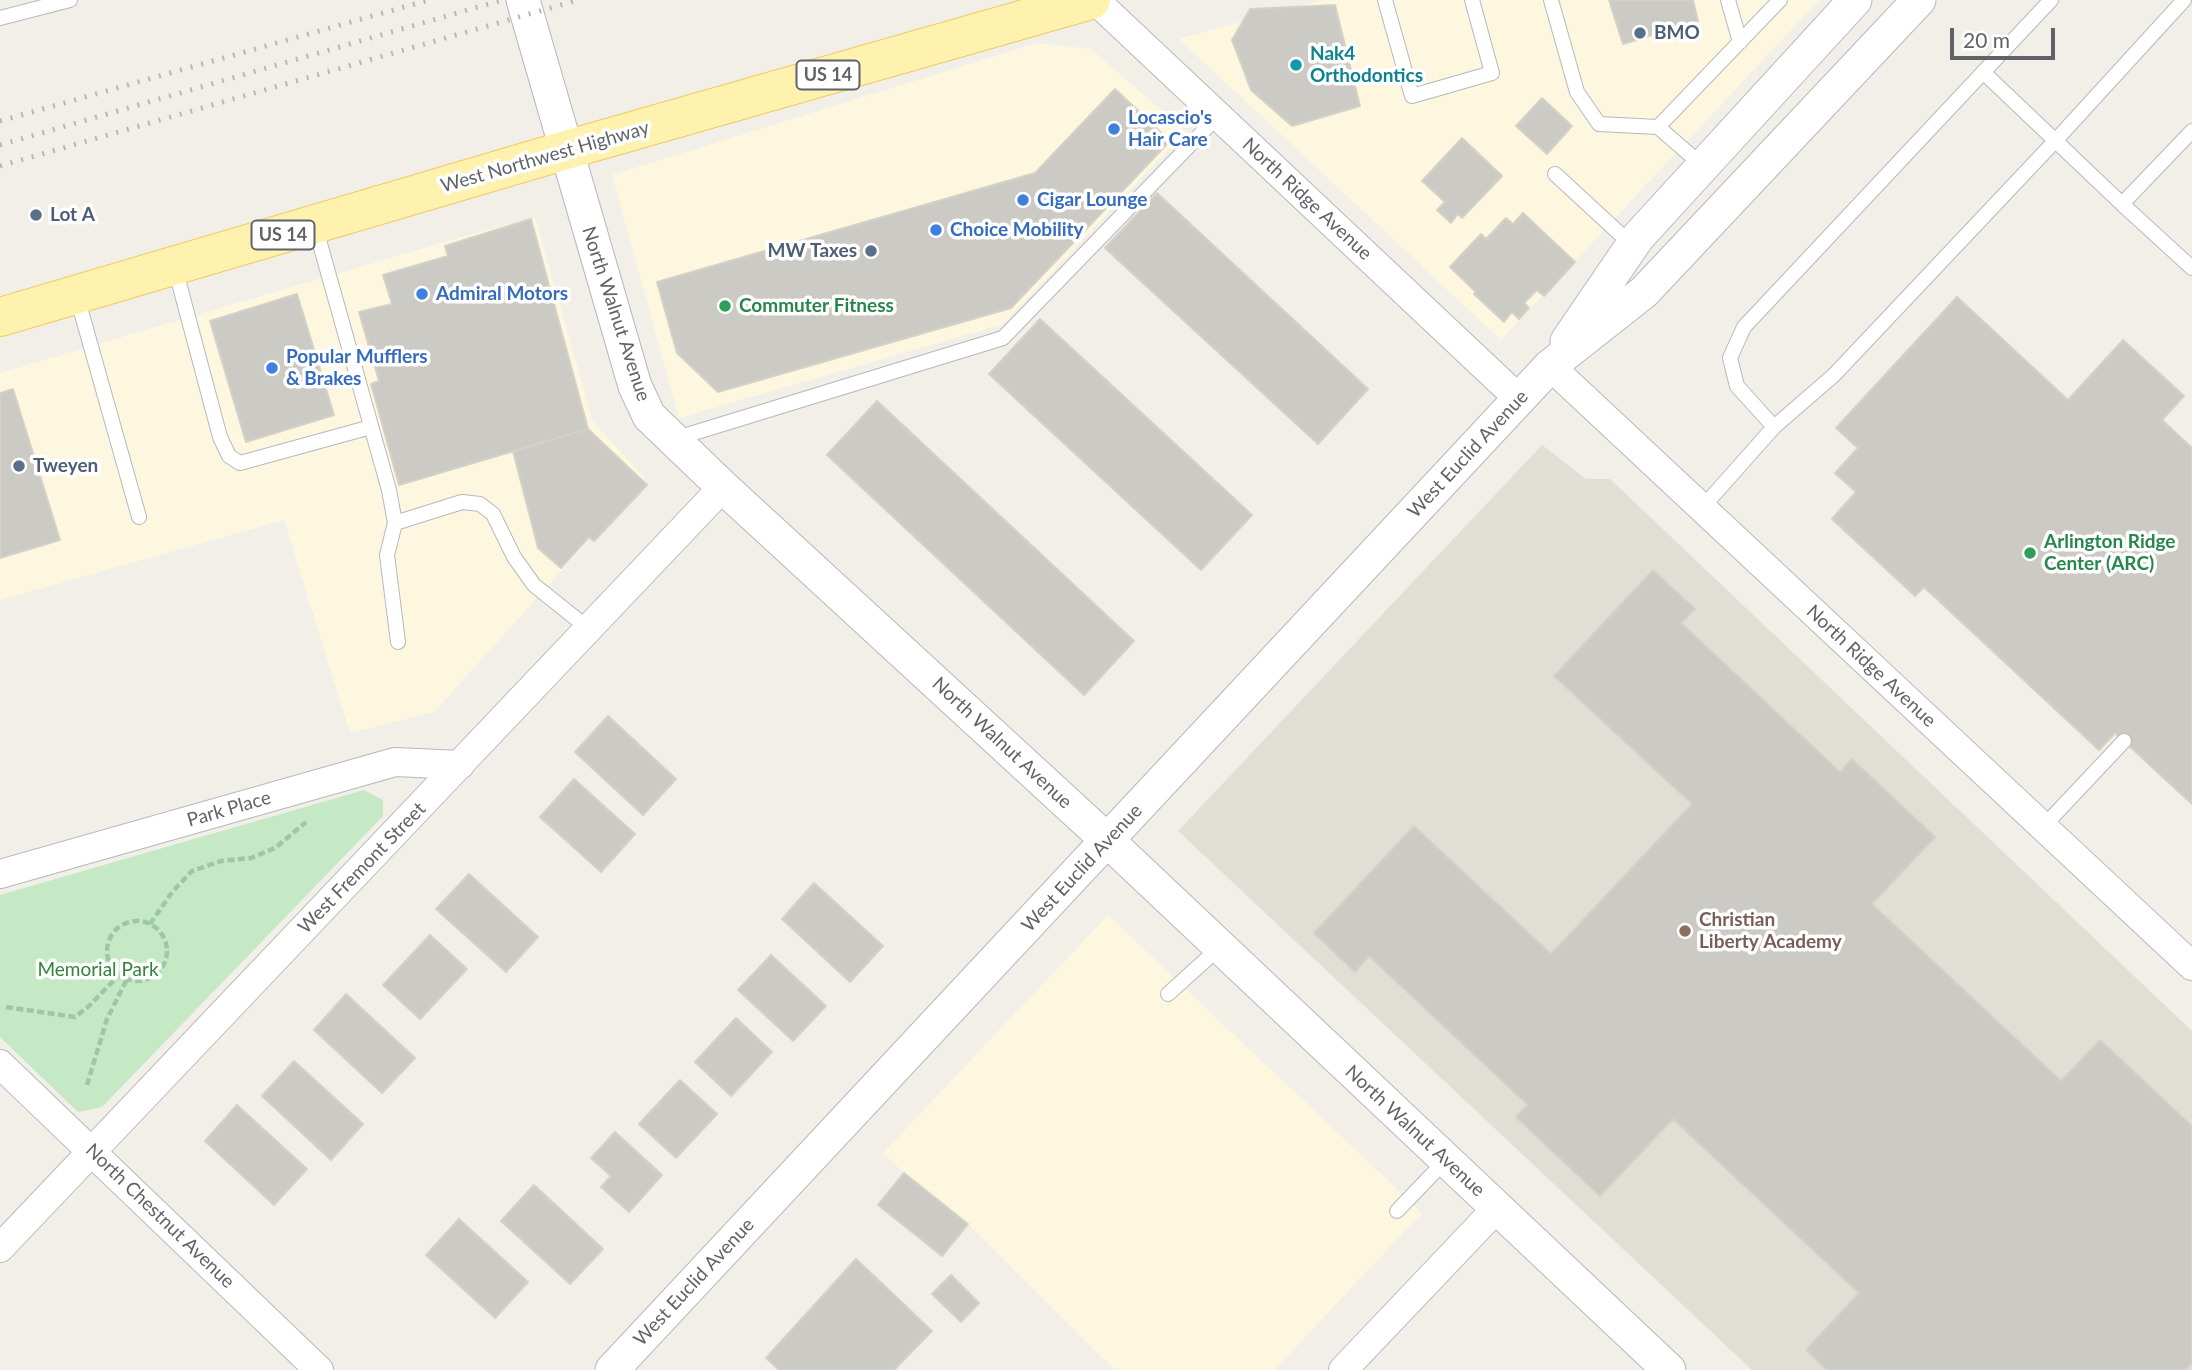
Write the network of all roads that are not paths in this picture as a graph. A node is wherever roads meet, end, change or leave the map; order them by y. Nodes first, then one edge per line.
1 (70, 0) edge
2 (523, 0) edge
3 (1093, 0) edge
4 (1384, 0) edge
5 (1472, 0) edge
6 (1551, 0) edge
7 (1728, 0) edge
8 (1780, 0) edge
9 (1855, 0) edge
10 (1919, 0) edge
11 (2050, 0) edge
12 (2184, 0) edge
13 (0, 18) edge
14 (1740, 42) junction
15 (1983, 72) junction
16 (1218, 116) junction
17 (1658, 127) junction
18 (2192, 131) edge
19 (2056, 141) junction
20 (565, 150) junction
21 (1703, 166) junction
22 (1555, 174) dead end
23 (2122, 204) junction
24 (315, 225) junction
25 (1632, 245) junction
26 (174, 267) junction
27 (2192, 268) edge
28 (76, 295) junction
29 (0, 317) edge
30 (1550, 366) junction
31 (1520, 399) junction
32 (372, 427) junction
33 (1774, 427) junction
34 (674, 439) junction
35 (723, 487) junction
36 (1702, 508) junction
37 (139, 517) dead end
38 (395, 523) junction
39 (589, 629) junction
40 (398, 642) dead end
41 (2124, 741) dead end
42 (460, 765) junction
43 (2043, 827) junction
44 (1108, 841) junction
45 (0, 874) edge
46 (1220, 947) junction
47 (2192, 966) edge
48 (1168, 994) dead end
49 (0, 1064) edge
50 (93, 1151) junction
51 (1446, 1160) junction
52 (1496, 1209) junction
53 (1396, 1211) dead end
54 (0, 1248) edge
55 (319, 1370) edge
56 (612, 1370) edge
57 (1343, 1370) edge
58 (1670, 1370) edge

1 - 13 lane
2 - 20 street, North Walnut Avenue
3 - 16 street, North Ridge Avenue
3 - 20 main road, West Northwest Highway / US 14
4 - 5 lane
6 - 17 lane
7 - 14 lane
8 - 14 lane
9 - 21 street, West Euclid Avenue
10 - 30 street, West Euclid Avenue
11 - 15 lane
12 - 19 lane
14 - 17 lane
15 - 19 lane
15 - 33 lane
16 - 31 street, North Ridge Avenue
16 - 34 lane
17 - 21 lane
18 - 23 lane
19 - 23 lane
19 - 33 lane
20 - 24 main road, West Northwest Highway / US 14
20 - 34 street, North Walnut Avenue
21 - 25 street, West Euclid Avenue
22 - 25 lane
23 - 27 lane
24 - 26 main road, West Northwest Highway / US 14
24 - 32 lane
25 - 30 street, West Euclid Avenue
26 - 28 main road, West Northwest Highway / US 14
26 - 32 lane
28 - 29 main road, West Northwest Highway / US 14
28 - 37 lane
30 - 31 street, West Euclid Avenue
30 - 36 street, North Ridge Avenue
31 - 44 street, West Euclid Avenue
32 - 38 lane
33 - 36 lane
34 - 35 street, North Walnut Avenue
35 - 39 street, West Fremont Street
35 - 44 street, North Walnut Avenue
36 - 43 street, North Ridge Avenue
38 - 39 lane
38 - 40 lane
39 - 42 street, West Fremont Street
41 - 43 lane
42 - 45 street, Park Place
42 - 50 street, West Fremont Street
43 - 47 street, North Ridge Avenue
44 - 46 street, North Walnut Avenue
44 - 56 street, West Euclid Avenue
46 - 48 lane
46 - 51 street, North Walnut Avenue
49 - 50 street, North Chestnut Avenue
50 - 54 street, West Fremont Street
50 - 55 street, North Chestnut Avenue
51 - 52 street, North Walnut Avenue
51 - 53 lane
52 - 57 street
52 - 58 street, North Walnut Avenue

